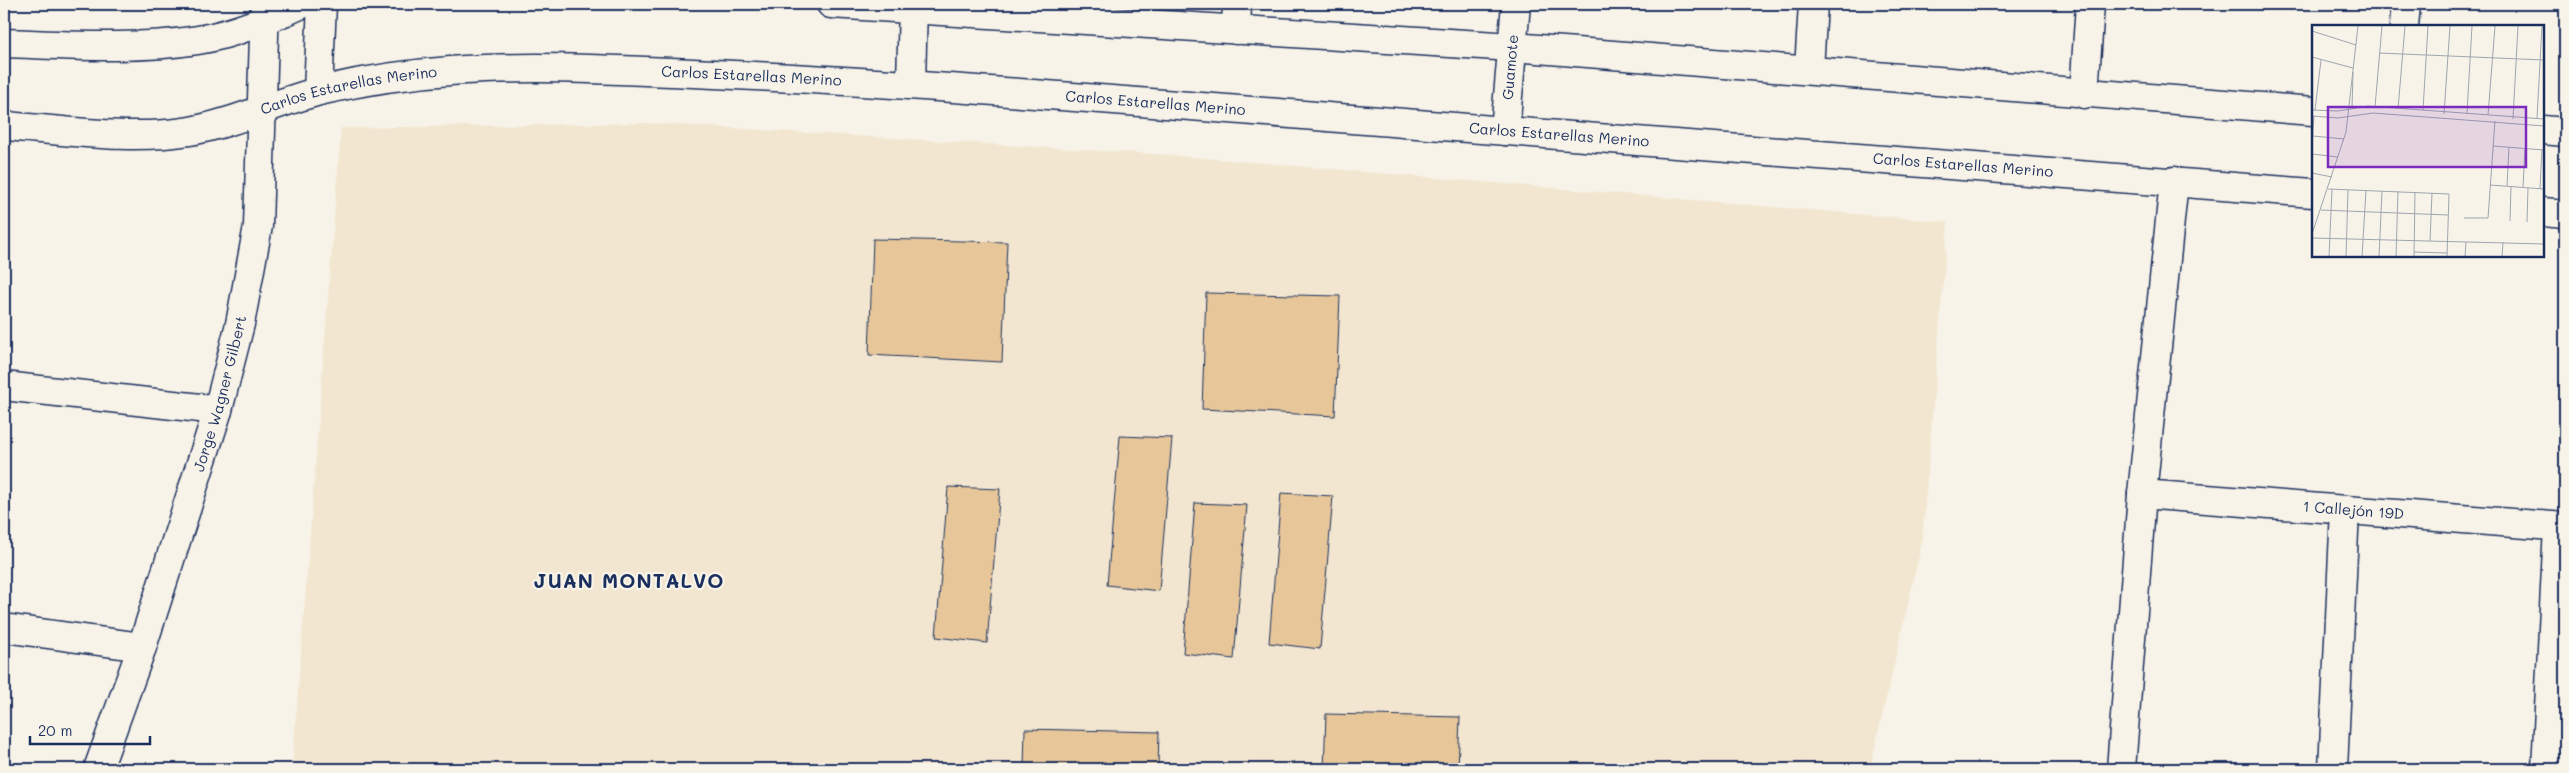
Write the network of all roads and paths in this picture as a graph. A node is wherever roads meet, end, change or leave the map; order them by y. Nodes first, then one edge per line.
1 (302, 4) edge
2 (322, 4) edge
3 (831, 4) edge
4 (1516, 4) edge
5 (1813, 4) edge
6 (2090, 4) edge
7 (2406, 4) edge
8 (912, 7) edge
9 (264, 13) edge
10 (1236, 17) edge
11 (2404, 25) edge
12 (4, 43) edge
13 (1513, 47) junction
14 (1809, 69) junction
15 (912, 84) junction
16 (318, 91) junction
17 (2084, 94) junction
18 (263, 107) junction
19 (2312, 111) edge
20 (4, 126) edge
21 (2544, 130) edge
22 (1505, 131) junction
23 (2565, 132) edge
24 (2174, 181) junction
25 (2312, 193) edge
26 (2544, 212) edge
27 (2565, 214) edge
28 (4, 386) edge
29 (218, 410) junction
30 (2142, 494) junction
31 (2345, 510) junction
32 (2562, 527) edge
33 (4, 628) edge
34 (142, 647) junction
35 (98, 769) edge
36 (2121, 769) edge
37 (2333, 769) edge
38 (2546, 769) edge

1 - 9 street
2 - 16 street
3 - 8 street
4 - 13 street, Guamote
5 - 14 street
6 - 17 street
7 - 11 street
8 - 10 street
8 - 15 street
9 - 12 street
9 - 18 street, Jorge Wagner Gilbert
10 - 13 street
13 - 14 street
13 - 22 street, Guamote
14 - 17 street
15 - 16 street, Carlos Estarellas Merino
15 - 22 street, Carlos Estarellas Merino
16 - 18 street, Carlos Estarellas Merino
17 - 19 street
18 - 20 street, Carlos Estarellas Merino
18 - 29 street, Jorge Wagner Gilbert
21 - 23 street
22 - 24 street, Carlos Estarellas Merino
24 - 25 street, Carlos Estarellas Merino
24 - 30 street
26 - 27 street
28 - 29 street
29 - 34 street, Jorge Wagner Gilbert
30 - 31 street, 1 Callejón 19D
30 - 36 street
31 - 32 street, 1 Callejón 19D
31 - 37 street
32 - 38 street
33 - 34 street
34 - 35 street, Jorge Wagner Gilbert

